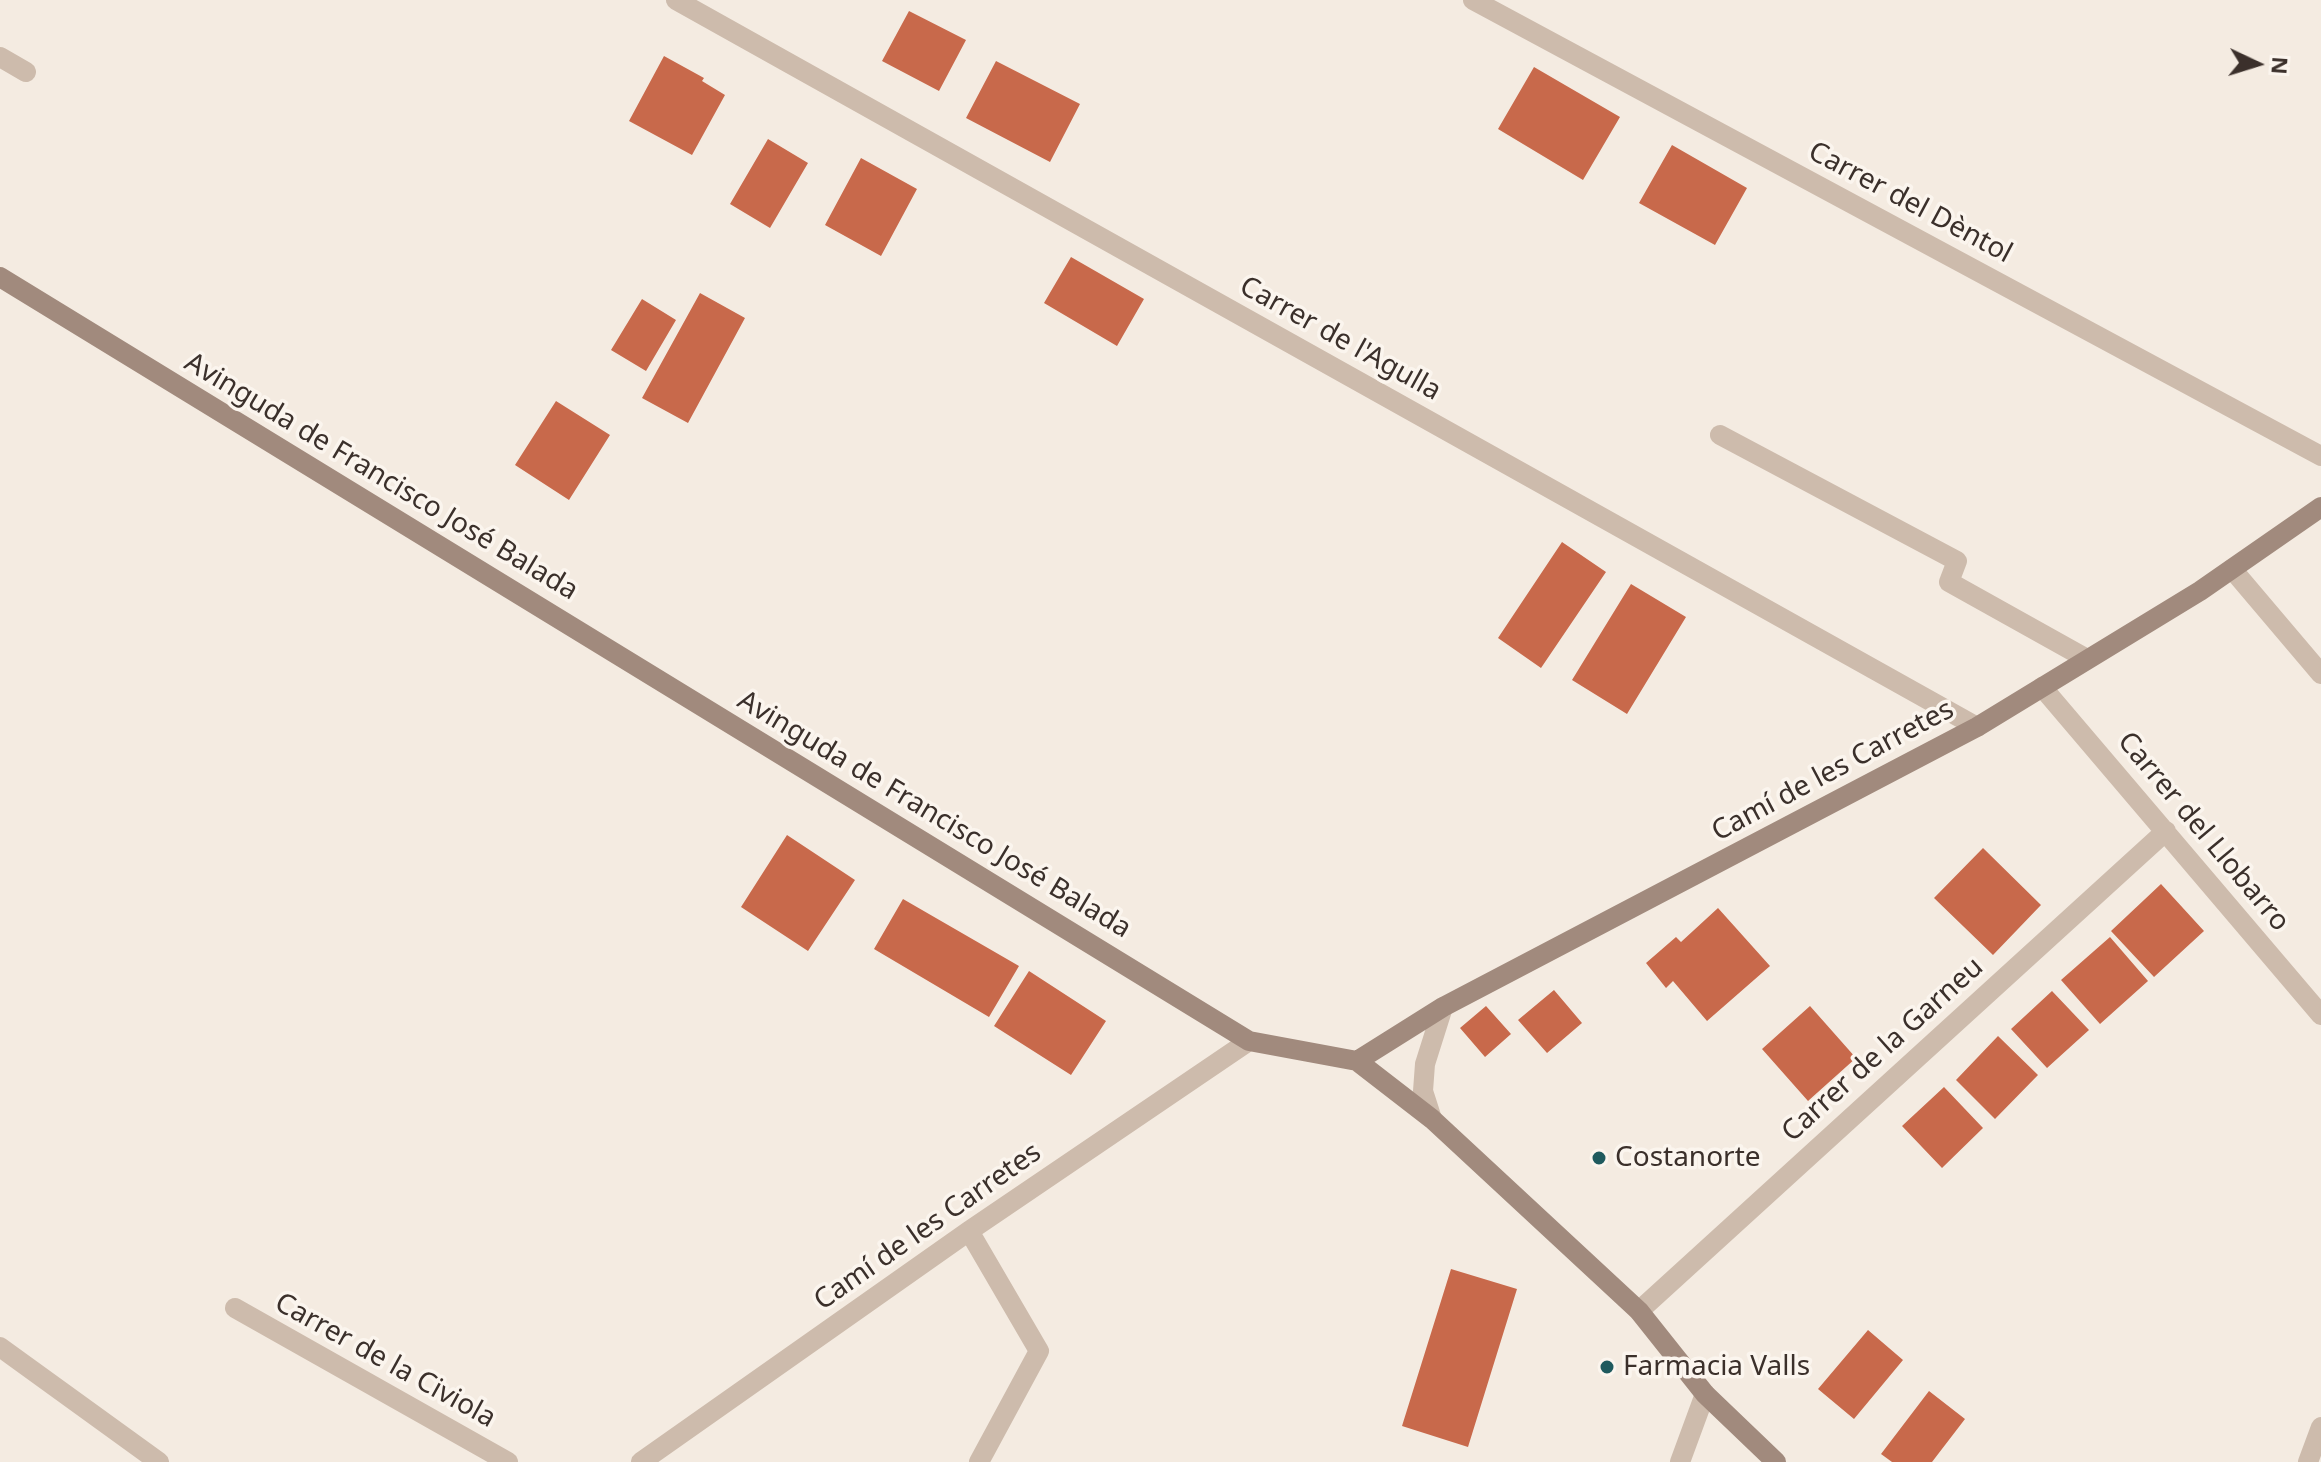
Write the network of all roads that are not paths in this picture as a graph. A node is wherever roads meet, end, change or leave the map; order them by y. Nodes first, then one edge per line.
1 (676, 0) edge
2 (1473, 0) edge
3 (0, 57) edge
4 (26, 72) dead end
5 (0, 277) edge
6 (1720, 435) dead end
7 (2321, 456) edge
8 (2321, 507) edge
9 (2232, 569) junction
10 (2087, 659) junction
11 (2321, 674) edge
12 (2042, 687) junction
13 (1977, 727) junction
14 (2166, 831) junction
15 (1443, 1007) junction
16 (2321, 1015) edge
17 (1249, 1041) junction
18 (1357, 1061) junction
19 (1432, 1119) junction
20 (969, 1231) junction
21 (235, 1308) dead end
22 (1639, 1311) junction
23 (0, 1347) edge
24 (1705, 1394) junction
25 (2321, 1427) edge
26 (159, 1462) edge
27 (508, 1462) edge
28 (641, 1462) edge
29 (979, 1462) edge
30 (1680, 1462) edge
31 (1776, 1462) edge
32 (2308, 1462) edge

1 - 13 street, Carrer de l'Agulla
2 - 7 street, Carrer del Dèntol
3 - 4 street
5 - 17 street, Avinguda de Francisco José Balada
6 - 10 street
8 - 9 street, Camí de les Carretes
9 - 10 street, Camí de les Carretes
9 - 11 street
10 - 12 street, Camí de les Carretes
12 - 13 street, Camí de les Carretes
12 - 14 street, Carrer del Llobarro
13 - 15 street, Camí de les Carretes
14 - 16 street, Carrer del Llobarro
14 - 22 street, Carrer de la Garneu
15 - 18 street, Camí de les Carretes
15 - 19 street
17 - 18 street, Avinguda de Francisco José Balada
17 - 20 street, Camí de les Carretes
18 - 19 street, Avinguda de Francisco José Balada
19 - 22 street, Avinguda de Francisco José Balada
20 - 28 street, Camí de les Carretes
20 - 29 street
21 - 27 street, Carrer de la Civiola
22 - 24 street, Avinguda de Francisco José Balada
23 - 26 street
24 - 30 street
24 - 31 street, Avinguda de Francisco José Balada
25 - 32 street

